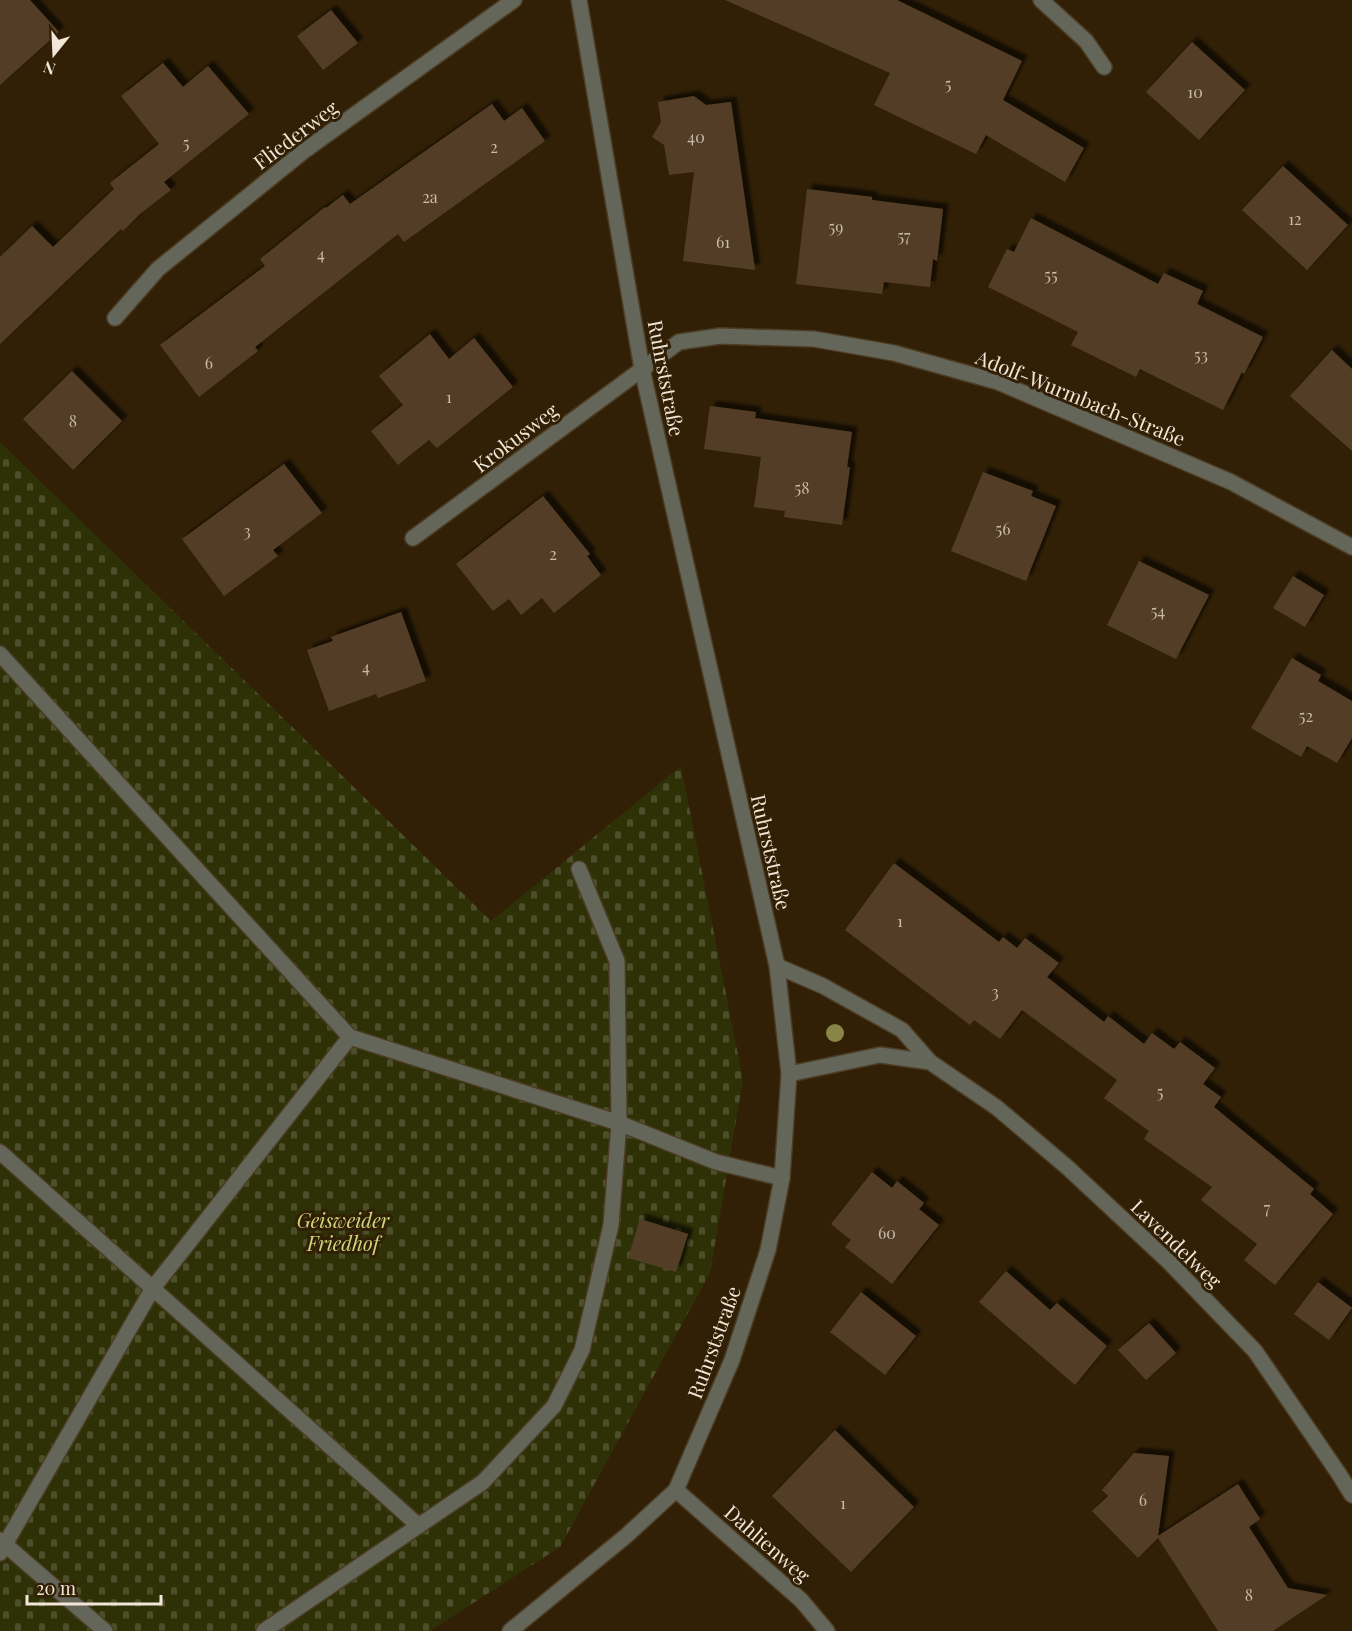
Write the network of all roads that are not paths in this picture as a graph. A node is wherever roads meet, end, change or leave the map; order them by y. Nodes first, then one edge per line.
1 (514, 0) edge
2 (579, 0) edge
3 (1041, 0) edge
4 (1104, 67) dead end
5 (115, 318) dead end
6 (642, 369) junction
7 (413, 538) dead end
8 (1352, 547) edge
9 (0, 654) edge
10 (579, 869) dead end
11 (777, 966) junction
12 (350, 1037) junction
13 (930, 1062) junction
14 (789, 1074) junction
15 (620, 1123) junction
16 (0, 1152) edge
17 (782, 1178) junction
18 (153, 1288) junction
19 (676, 1491) junction
20 (1352, 1494) edge
21 (419, 1526) junction
22 (2, 1546) edge
23 (105, 1631) edge
24 (264, 1631) edge
25 (510, 1631) edge
26 (827, 1631) edge

1 - 5 street, Fliederweg
2 - 6 street, Ruhrststraße
3 - 4 street
6 - 7 street, Krokusweg
6 - 8 street, Adolf-Wurmbach-Straße
6 - 11 street, Ruhrststraße
9 - 12 street
10 - 15 street
11 - 13 street, Lavendelweg
11 - 14 street, Ruhrststraße
12 - 15 street
12 - 18 street
13 - 14 street, Lavendelweg
13 - 20 street, Lavendelweg
14 - 17 street, Ruhrststraße
15 - 17 street
15 - 21 street
16 - 18 street
17 - 19 street, Ruhrststraße
18 - 21 street
18 - 22 street
19 - 25 street, Ruhrststraße
19 - 26 street, Dahlienweg
21 - 24 street
22 - 23 street

